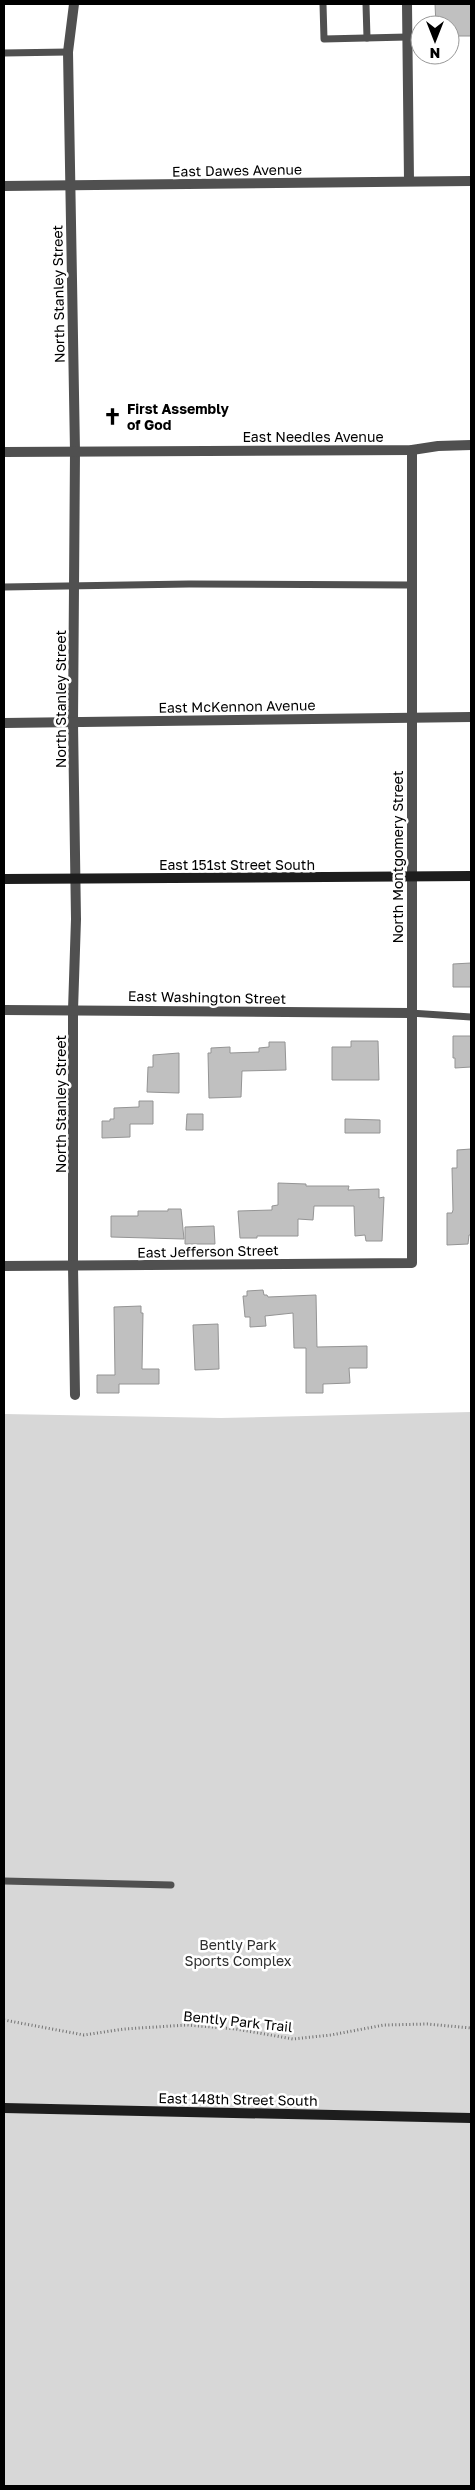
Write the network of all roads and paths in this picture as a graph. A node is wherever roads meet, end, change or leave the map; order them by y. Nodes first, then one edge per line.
1 (74, 4) edge
2 (323, 4) edge
3 (366, 4) edge
4 (407, 4) edge
5 (407, 37) junction
6 (366, 38) junction
7 (68, 52) junction
8 (4, 53) edge
9 (409, 181) junction
10 (471, 181) edge
11 (4, 186) edge
12 (70, 186) junction
13 (471, 445) edge
14 (412, 450) junction
15 (75, 451) junction
16 (4, 452) edge
17 (410, 585) junction
18 (74, 587) junction
19 (4, 588) edge
20 (410, 717) junction
21 (471, 717) edge
22 (4, 723) edge
23 (73, 723) junction
24 (471, 876) edge
25 (413, 877) junction
26 (4, 879) edge
27 (75, 880) junction
28 (4, 1010) edge
29 (74, 1010) junction
30 (410, 1013) junction
31 (471, 1017) edge
32 (412, 1263) joint
33 (4, 1266) edge
34 (73, 1266) junction
35 (75, 1395) dead end
36 (4, 1882) edge
37 (171, 1885) dead end
38 (4, 2020) edge
39 (471, 2028) edge
40 (4, 2108) edge
41 (471, 2118) edge

1 - 7 street, North Stanley Street
2 - 6 lane
3 - 6 lane
4 - 5 street
5 - 6 lane
5 - 9 street
7 - 8 lane
7 - 12 street, North Stanley Street
9 - 10 street, East Dawes Avenue
9 - 12 street, East Dawes Avenue
11 - 12 street, East Dawes Avenue
12 - 15 street, North Stanley Street
13 - 14 street, East Needles Avenue
14 - 15 street, East Needles Avenue
14 - 17 street, North Montgomery Street
15 - 16 street, East Needles Avenue
15 - 18 street, North Stanley Street
17 - 18 lane
17 - 20 street, North Montgomery Street
18 - 19 lane
18 - 23 street, North Stanley Street
20 - 21 street, East McKennon Avenue
20 - 23 street, East McKennon Avenue
20 - 25 street, North Montgomery Street
22 - 23 street, East McKennon Avenue
23 - 27 street, North Stanley Street
24 - 25 main road, East 151st Street South
25 - 27 main road, East 151st Street South
25 - 30 street, North Montgomery Street
26 - 27 main road, East 151st Street South
27 - 29 street, North Stanley Street
28 - 29 street, East Washington Street
29 - 30 street, East Washington Street
29 - 34 street, North Stanley Street
30 - 31 lane
30 - 32 street, North Montgomery Street
32 - 34 street, East Jefferson Street
33 - 34 street, East Jefferson Street
34 - 35 street, North Stanley Street
36 - 37 lane
38 - 39 path, Bently Park Trail
40 - 41 main road, East 148th Street South

